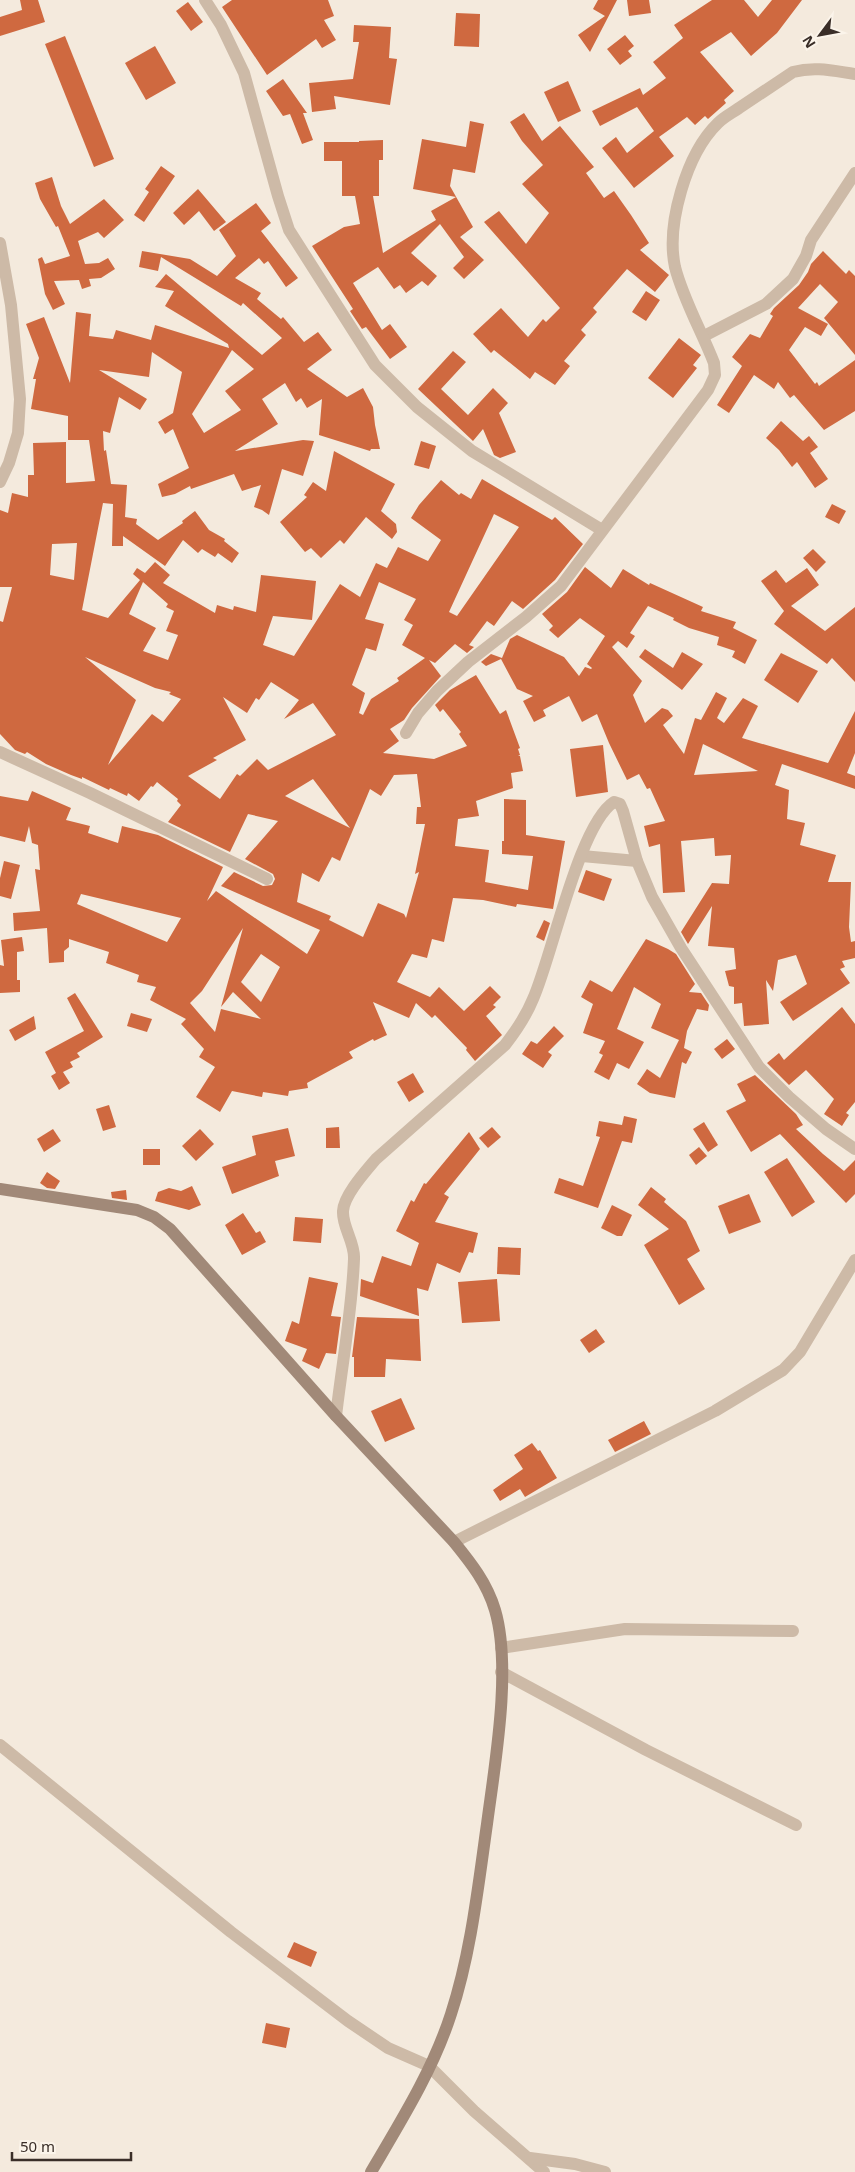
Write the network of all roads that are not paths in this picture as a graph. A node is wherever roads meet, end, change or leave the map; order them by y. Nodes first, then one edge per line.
1 (205, 0) edge
2 (855, 74) edge
3 (855, 173) edge
4 (0, 243) edge
5 (704, 336) junction
6 (0, 482) edge
7 (602, 530) junction
8 (406, 733) dead end
9 (0, 752) edge
10 (582, 856) junction
11 (637, 861) junction
12 (267, 879) dead end
13 (855, 1149) edge
14 (0, 1189) edge
15 (855, 1260) edge
16 (336, 1416) junction
17 (454, 1542) junction
18 (793, 1631) dead end
19 (500, 1648) junction
20 (501, 1672) junction
21 (0, 1745) edge
22 (796, 1824) dead end
23 (429, 2066) junction
24 (530, 2158) junction
25 (371, 2172) edge
26 (544, 2172) edge
27 (605, 2172) edge

1 - 7 street
2 - 5 street
3 - 5 street
4 - 6 street
5 - 7 street
7 - 8 street
9 - 12 street
10 - 11 street
10 - 11 street
10 - 16 street
11 - 13 street
14 - 16 street
15 - 17 street
16 - 17 street
17 - 19 street
18 - 19 street
19 - 20 street
20 - 22 street
20 - 23 street
21 - 23 street
23 - 24 street
23 - 25 street
24 - 26 street
24 - 27 street

